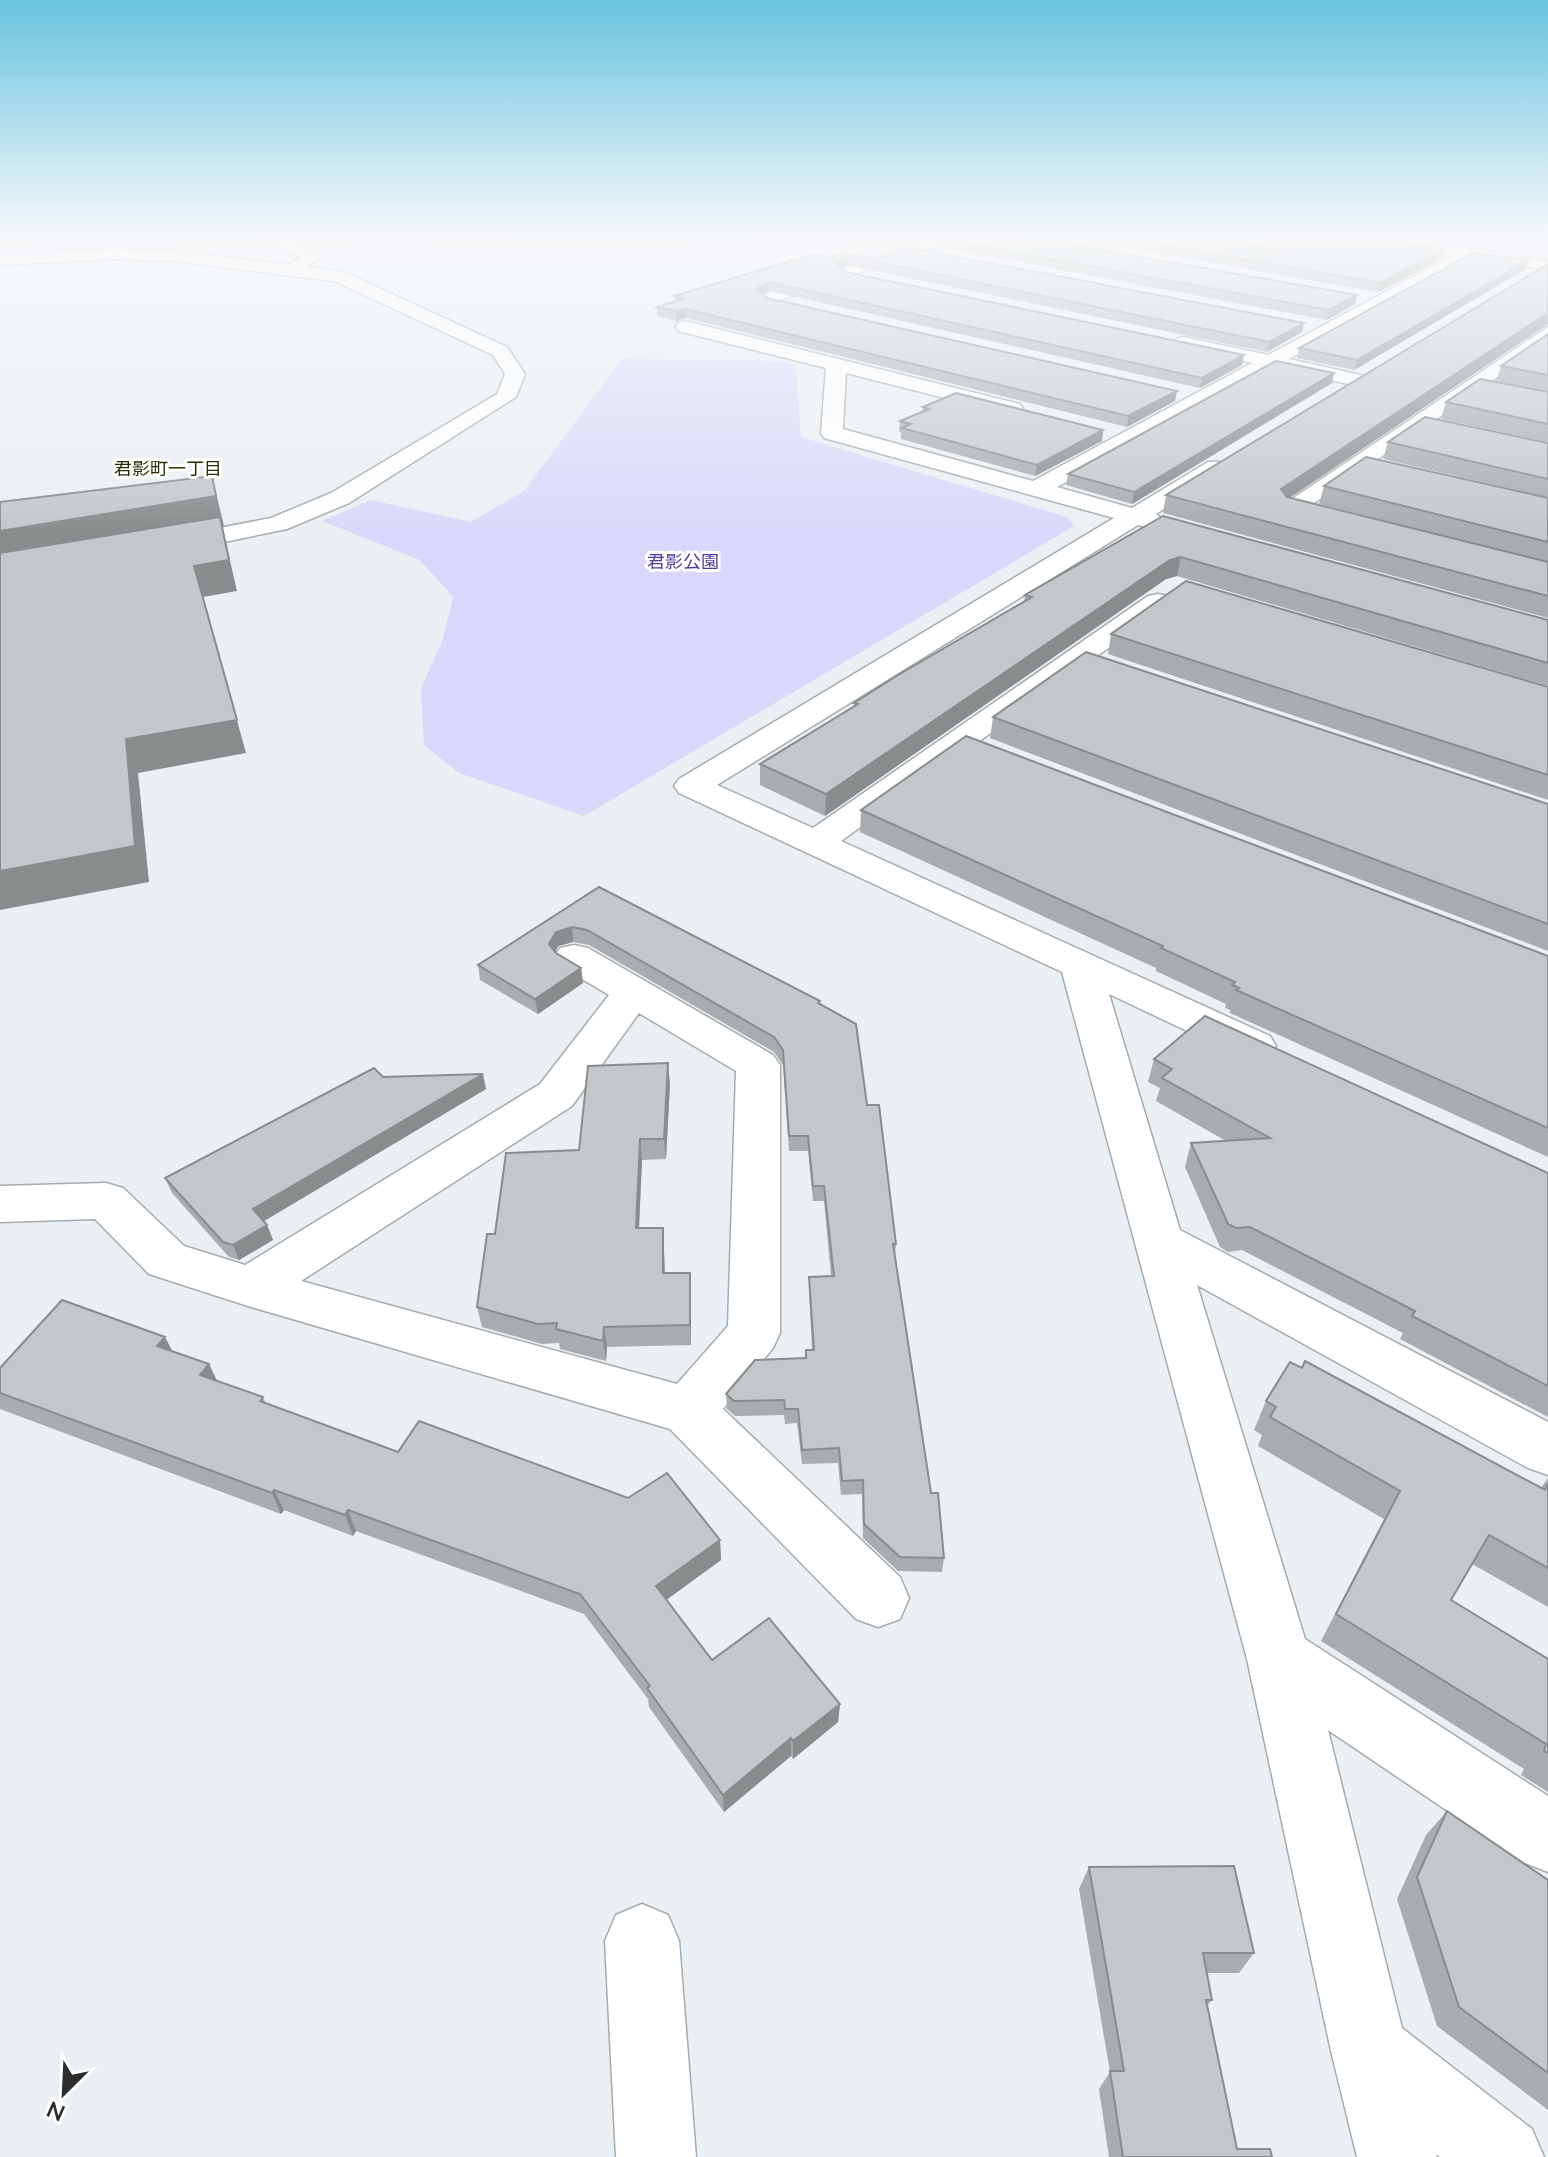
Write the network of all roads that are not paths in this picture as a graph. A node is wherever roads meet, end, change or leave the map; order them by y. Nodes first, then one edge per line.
1 (463, 334) edge
2 (711, 334) edge
3 (1321, 334) edge
4 (1547, 334) edge
5 (1165, 339) edge
6 (1488, 348) edge
7 (1518, 353) junction
8 (1548, 359) edge
9 (1273, 361) junction
10 (836, 365) junction
11 (1473, 386) junction
12 (834, 391) junction
13 (1174, 391) edge
14 (1503, 392) edge
15 (1203, 398) junction
16 (915, 406) dead end
17 (1307, 411) edge
18 (1039, 415) edge
19 (1416, 423) junction
20 (1445, 429) edge
21 (1100, 431) edge
22 (1130, 438) junction
23 (1255, 443) edge
24 (1357, 463) junction
25 (1386, 470) edge
26 (1036, 489) junction
27 (1323, 515) edge
28 (1136, 516) junction
29 (1182, 529) edge
30 (148, 549) edge
31 (1178, 587) edge
32 (817, 842) junction
33 (574, 957) dead end
34 (1080, 965) junction
35 (632, 993) junction
36 (1293, 1063) edge
37 (0, 1204) edge
38 (1159, 1241) junction
39 (251, 1287) junction
40 (688, 1411) junction
41 (1548, 1450) edge
42 (878, 1598) dead end
43 (1279, 1659) junction
44 (1548, 1837) edge
45 (642, 1941) dead end
46 (1369, 2051) junction
47 (656, 2157) edge
48 (1397, 2157) edge
49 (1504, 2157) edge

1 - 30 street
2 - 10 street
3 - 9 street
4 - 7 street
5 - 9 street
6 - 7 street
7 - 8 street
7 - 11 street
9 - 15 street
9 - 17 street
10 - 12 street
10 - 18 street
11 - 14 street
11 - 19 street
12 - 16 street
12 - 26 street
13 - 15 street
15 - 22 street
19 - 20 street
19 - 24 street
21 - 22 street
22 - 26 street
23 - 28 street
24 - 25 street
24 - 27 street
26 - 28 street
28 - 29 street
28 - 32 street
31 - 32 street
32 - 34 street
33 - 35 street
34 - 36 street
34 - 38 street
35 - 39 street
35 - 40 street
37 - 39 street
38 - 41 street
38 - 43 street
39 - 40 street
40 - 42 street
43 - 44 street
43 - 46 street
45 - 47 street
46 - 48 street
46 - 49 street

